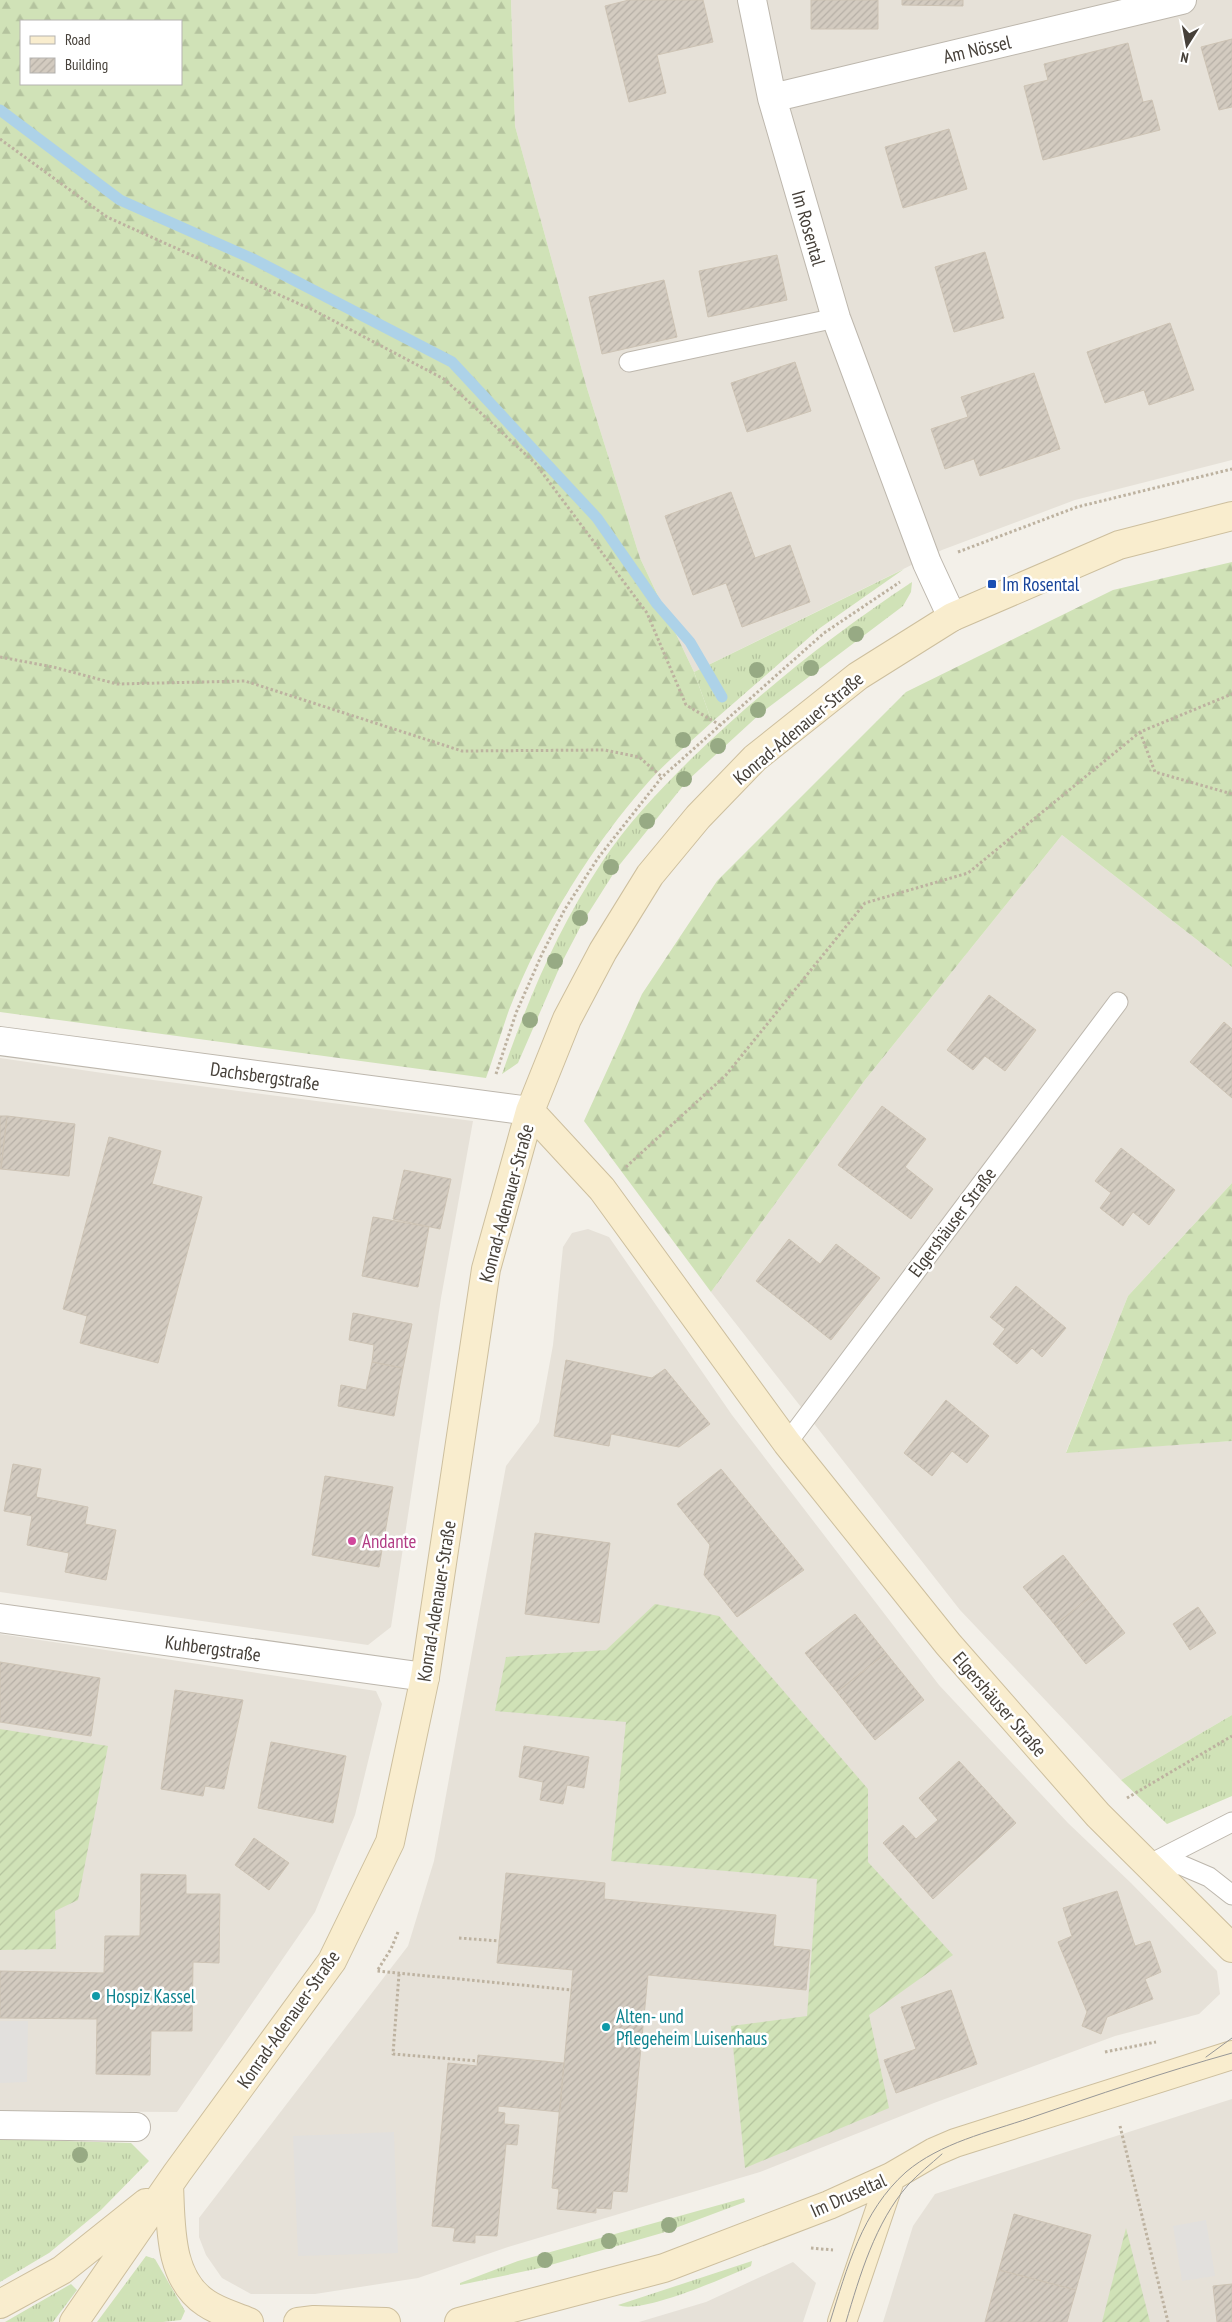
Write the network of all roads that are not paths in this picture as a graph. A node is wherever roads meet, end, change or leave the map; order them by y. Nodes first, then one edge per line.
1 (752, 0) edge
2 (1182, 0) edge
3 (772, 98) junction
4 (836, 318) junction
5 (629, 362) dead end
6 (1232, 516) edge
7 (952, 617) junction
8 (1118, 1002) dead end
9 (0, 1041) edge
10 (530, 1111) junction
11 (787, 1442) junction
12 (0, 1618) edge
13 (426, 1677) junction
14 (1232, 1822) edge
15 (1148, 1865) junction
16 (1232, 1895) edge
17 (1232, 1948) edge
18 (1232, 2055) edge
19 (0, 2125) edge
20 (136, 2127) dead end
21 (891, 2177) junction
22 (169, 2185) junction
23 (0, 2304) edge
24 (306, 2321) edge
25 (74, 2322) edge
26 (250, 2322) edge
27 (386, 2322) edge
28 (459, 2322) edge
29 (842, 2322) edge

1 - 3 street, Im Rosental
2 - 3 street, Am Nössel
3 - 4 street, Im Rosental
4 - 5 lane
4 - 7 street, Im Rosental
6 - 7 main road, Konrad-Adenauer-Straße
7 - 10 main road, Konrad-Adenauer-Straße
8 - 11 lane, Elgershäuser Straße
9 - 10 street, Dachsbergstraße
10 - 11 main road, Elgershäuser Straße
10 - 13 main road, Konrad-Adenauer-Straße
11 - 15 main road, Elgershäuser Straße
12 - 13 street, Kuhbergstraße
13 - 22 main road, Konrad-Adenauer-Straße
14 - 15 lane
15 - 16 lane
15 - 17 main road, Elgershäuser Straße
18 - 21 main road, Im Druseltal
19 - 20 street
21 - 28 main road, Im Druseltal
21 - 29 main road
22 - 23 main road, Konrad-Adenauer-Straße
22 - 25 main road, Konrad-Adenauer-Straße
22 - 26 main road
24 - 27 main road

